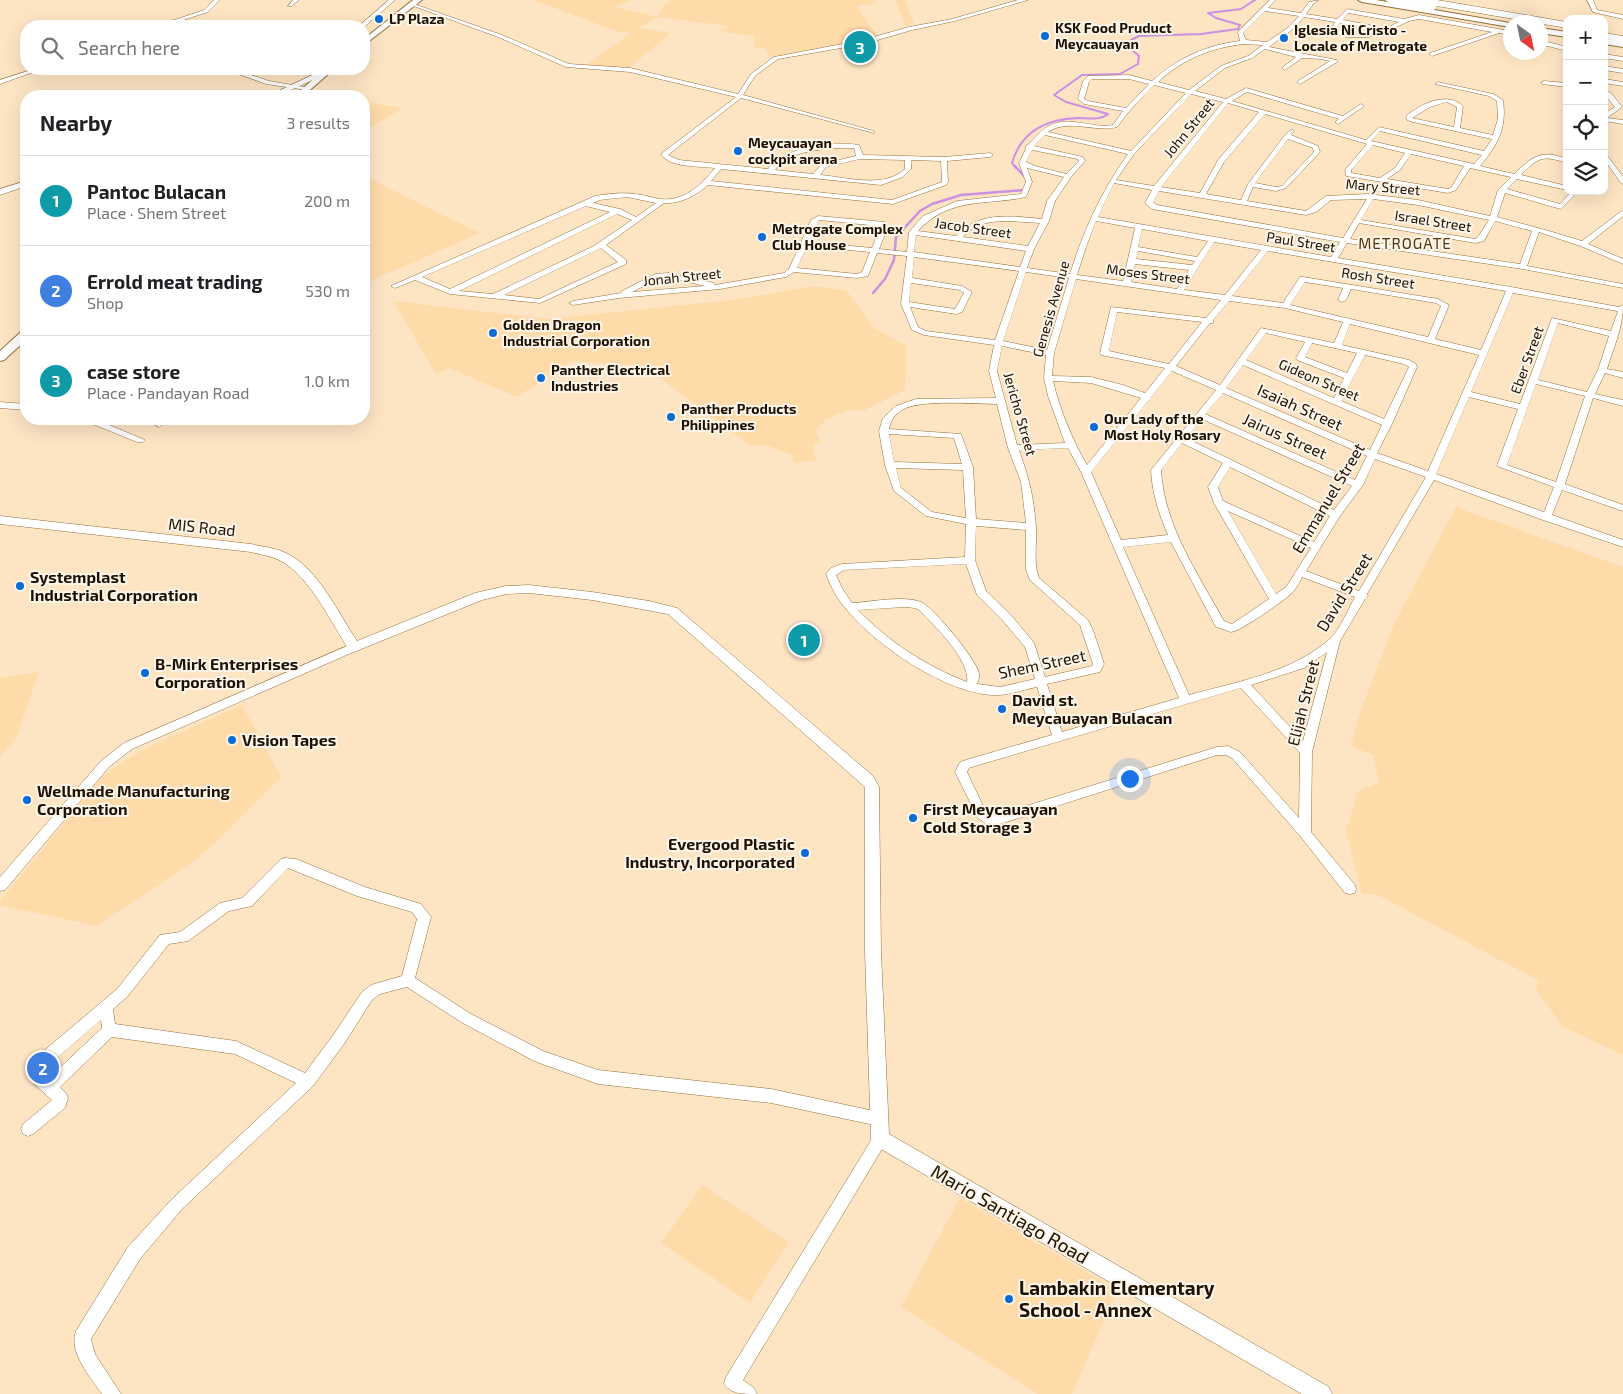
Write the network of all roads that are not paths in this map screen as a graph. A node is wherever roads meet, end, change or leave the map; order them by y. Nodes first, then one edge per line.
1 (217, 0) edge
2 (296, 0) edge
3 (392, 0) edge
4 (1025, 0) edge
5 (1273, 0) edge
6 (1362, 0) edge
7 (1390, 0) edge
8 (1419, 0) edge
9 (1590, 0) edge
10 (1313, 1) edge
11 (416, 2) edge
12 (290, 5) dead end
13 (1265, 9) junction
14 (1303, 15) junction
15 (1623, 16) edge
16 (1503, 19) edge
17 (178, 20) edge
18 (369, 20) edge
19 (1338, 21) junction
20 (1405, 21) junction
21 (899, 23) dead end
22 (1563, 23) edge
23 (1503, 24) edge
24 (1548, 26) edge
25 (908, 28) junction
26 (1563, 29) edge
27 (1388, 30) junction
28 (1500, 31) junction
29 (1548, 31) edge
30 (1503, 32) edge
31 (1608, 32) edge
32 (1563, 34) edge
33 (1623, 34) edge
34 (1608, 37) edge
35 (370, 38) edge
36 (1623, 39) edge
37 (1243, 41) junction
38 (1608, 42) edge
39 (1548, 44) edge
40 (1623, 44) edge
41 (1265, 46) junction
42 (1563, 48) edge
43 (1432, 54) dead end
44 (1301, 56) junction
45 (1608, 57) edge
46 (1623, 59) edge
47 (1285, 68) dead end
48 (1608, 69) edge
49 (1623, 71) edge
50 (21, 75) edge
51 (245, 75) edge
52 (318, 75) edge
53 (322, 75) edge
54 (0, 82) edge
55 (1300, 82) dead end
56 (1608, 82) edge
57 (1153, 83) junction
58 (1544, 83) dead end
59 (1438, 84) dead end
60 (1623, 84) edge
61 (1563, 85) edge
62 (294, 87) junction
63 (307, 88) junction
64 (287, 90) edge
65 (305, 90) edge
66 (1189, 93) junction
67 (1608, 93) edge
68 (1608, 94) edge
69 (739, 97) junction
70 (1623, 97) edge
71 (1227, 101) junction
72 (1608, 105) edge
73 (1361, 106) dead end
74 (1621, 107) edge
75 (1126, 110) junction
76 (1264, 111) junction
77 (1608, 115) edge
78 (1343, 118) junction
79 (1608, 119) edge
80 (1299, 122) junction
81 (1623, 122) edge
82 (1457, 130) junction
83 (1327, 131) junction
84 (872, 132) dead end
85 (1042, 132) junction
86 (1287, 136) junction
87 (1497, 138) junction
88 (1369, 143) junction
89 (1028, 147) junction
90 (1409, 152) junction
91 (1132, 153) junction
92 (1486, 154) junction
93 (990, 155) dead end
94 (860, 157) junction
95 (1608, 158) edge
96 (908, 159) junction
97 (944, 159) junction
98 (1563, 159) edge
99 (1022, 163) junction
100 (1471, 166) junction
101 (719, 167) junction
102 (770, 172) junction
103 (1068, 176) junction
104 (1517, 176) junction
105 (814, 177) junction
106 (1383, 179) junction
107 (1112, 181) junction
108 (1623, 182) edge
109 (706, 183) junction
110 (1251, 184) junction
111 (20, 185) edge
112 (1157, 187) junction
113 (1563, 187) edge
114 (1502, 190) junction
115 (0, 192) edge
116 (1572, 195) edge
117 (1202, 196) junction
118 (1371, 197) junction
119 (663, 201) junction
120 (584, 203) junction
121 (1243, 203) junction
122 (617, 211) junction
123 (1623, 212) edge
124 (1093, 218) junction
125 (1493, 219) junction
126 (638, 220) junction
127 (1044, 221) junction
128 (1357, 221) junction
129 (1139, 226) junction
130 (1536, 230) junction
131 (913, 232) junction
132 (957, 238) junction
133 (1212, 240) junction
134 (1344, 240) junction
135 (805, 244) junction
136 (1582, 244) junction
137 (602, 245) junction
138 (1134, 248) junction
139 (1030, 249) junction
140 (1266, 250) junction
141 (876, 251) junction
142 (906, 254) junction
143 (1200, 260) junction
144 (1333, 260) junction
145 (1131, 261) junction
146 (1623, 262) edge
147 (1523, 267) junction
148 (1194, 268) junction
149 (792, 270) junction
150 (1022, 271) junction
151 (417, 278) junction
152 (1073, 278) junction
153 (908, 280) junction
154 (1128, 283) junction
155 (394, 286) dead end
156 (1348, 286) junction
157 (1623, 286) edge
158 (720, 287) junction
159 (1511, 289) junction
160 (1180, 290) junction
161 (450, 292) junction
162 (495, 296) junction
163 (619, 296) junction
164 (1228, 297) junction
165 (1342, 300) dead end
166 (573, 303) dead end
167 (905, 304) junction
168 (1284, 306) junction
169 (1623, 309) edge
170 (1348, 320) junction
171 (1210, 321) junction
172 (1615, 335) junction
173 (1431, 339) junction
174 (20, 340) edge
175 (1310, 340) junction
176 (998, 343) junction
177 (1337, 346) junction
178 (1362, 352) junction
179 (1050, 353) junction
180 (1483, 353) junction
181 (0, 358) edge
182 (1241, 361) junction
183 (1171, 367) junction
184 (1602, 370) junction
185 (1623, 375) edge
186 (1348, 377) junction
187 (1048, 378) junction
188 (1533, 381) junction
189 (1221, 389) junction
190 (1466, 393) junction
191 (1590, 395) junction
192 (1148, 398) junction
193 (1000, 401) junction
194 (1336, 402) junction
195 (1623, 403) edge
196 (0, 406) edge
197 (20, 406) edge
198 (1524, 408) junction
199 (1200, 415) junction
200 (1388, 424) junction
201 (103, 425) edge
202 (884, 431) junction
203 (1180, 439) junction
204 (140, 440) dead end
205 (1071, 445) junction
206 (1013, 448) junction
207 (1373, 455) junction
208 (1228, 464) junction
209 (890, 465) junction
210 (968, 467) junction
211 (1086, 472) junction
212 (1431, 476) junction
213 (1358, 485) junction
214 (1560, 486) junction
215 (1219, 503) junction
216 (1622, 505) edge
217 (1336, 515) junction
218 (1546, 518) junction
219 (0, 520) edge
220 (971, 522) junction
221 (1031, 527) junction
222 (1175, 538) junction
223 (1117, 544) junction
224 (1623, 544) edge
225 (1317, 547) junction
226 (970, 560) junction
227 (1301, 573) junction
228 (1363, 596) junction
229 (1275, 601) junction
230 (850, 607) junction
231 (1336, 641) junction
232 (354, 647) junction
233 (1099, 664) joint
234 (1040, 683) junction
235 (1244, 685) junction
236 (970, 687) junction
237 (1185, 700) junction
238 (1058, 736) junction
239 (1306, 752) junction
240 (1305, 833) junction
241 (0, 886) edge
242 (1350, 889) dead end
243 (408, 981) junction
244 (106, 1006) junction
245 (109, 1030) junction
246 (308, 1081) junction
247 (50, 1088) junction
248 (879, 1119) junction
249 (28, 1129) dead end
250 (880, 1139) junction
251 (112, 1394) edge
252 (748, 1394) edge
253 (1322, 1394) edge

1 - 17 street
2 - 12 street
3 - 18 street
4 - 25 street
5 - 13 street
6 - 23 main road
7 - 16 highway
8 - 22 highway
9 - 15 street
10 - 14 street, Genesis Avenue
11 - 35 main road
11 - 69 street
13 - 14 street
13 - 37 street
14 - 19 street
14 - 41 street, Genesis Avenue
19 - 20 street
19 - 27 street
19 - 27 street
20 - 27 street
20 - 28 street
21 - 25 street
24 - 26 highway
25 - 69 street
28 - 30 street
28 - 43 street
29 - 32 main road
31 - 33 highway
34 - 36 highway
37 - 41 street
37 - 57 street
38 - 40 main road
39 - 42 street
41 - 44 street
41 - 66 street, Genesis Avenue
44 - 47 street
44 - 55 street
45 - 46 street
48 - 49 street
50 - 54 street
51 - 62 street
52 - 62 street
53 - 63 main road
56 - 60 street
57 - 66 street
57 - 75 street
57 - 75 street
58 - 61 street
59 - 87 street
62 - 63 street
62 - 64 street
63 - 65 main road
66 - 71 street
66 - 91 street, Genesis Avenue
67 - 70 street
68 - 74 street
69 - 84 street
69 - 101 street
71 - 76 street
71 - 78 street, John Street
71 - 112 street, John Street
72 - 74 street
73 - 78 street
74 - 77 street
75 - 85 street
76 - 80 street
76 - 117 street
78 - 83 street
79 - 81 street
80 - 83 street
80 - 86 street
82 - 82 street
82 - 87 street
83 - 88 street
85 - 89 street
85 - 91 street
86 - 110 street
86 - 110 street
87 - 92 street
88 - 90 street
88 - 92 street
88 - 106 street
89 - 99 street
89 - 103 street, Jericho Street
90 - 100 street
90 - 106 street
91 - 107 street, Genesis Avenue
92 - 100 street
93 - 97 street
94 - 96 street
94 - 102 street
94 - 105 street
95 - 108 street
96 - 97 street
96 - 105 street
97 - 109 street
98 - 104 street
99 - 103 street
99 - 131 street
100 - 104 street
100 - 106 street
101 - 102 street
101 - 109 street
102 - 105 street
103 - 127 street, Jericho Street
104 - 113 street
104 - 114 street
107 - 112 street, Mary Street
107 - 124 street, Genesis Avenue
109 - 119 street
110 - 121 street
111 - 115 street
112 - 117 street, Mary Street
112 - 134 street
114 - 116 street
114 - 125 street
117 - 121 street, Mary Street
118 - 121 street, Mary Street
118 - 125 street, Mary Street
118 - 128 street
119 - 120 street
119 - 126 street
120 - 122 street
120 - 151 street
122 - 126 street
122 - 161 street
123 - 136 street
124 - 129 street, Paul Street
124 - 152 street, Genesis Avenue
125 - 128 street, Israel Street
125 - 130 street, Mary Street
126 - 137 street
127 - 132 street
127 - 139 street, Jericho Street
128 - 134 street
129 - 133 street, Paul Street
129 - 138 street
130 - 136 street, Mary Street
130 - 147 street
131 - 132 street, Jacob Street
131 - 142 street
132 - 139 street, Jacob Street
133 - 140 street, Paul Street
133 - 143 street
134 - 144 street
134 - 147 street
135 - 141 street, Moses Street
135 - 141 street
135 - 149 street
136 - 146 street, Mary Street
137 - 162 street
137 - 162 street
138 - 143 street
138 - 145 street
139 - 150 street, Jericho Street
140 - 144 street, Paul Street
140 - 164 street
141 - 142 street, Moses Street
141 - 149 street
142 - 150 street, Moses Street
142 - 153 street
143 - 148 street
144 - 159 street, Paul Street
145 - 148 street
145 - 154 street
147 - 157 street
148 - 160 street
149 - 158 street, Jonah Street
150 - 152 street, Moses Street
150 - 176 street, Jericho Street
151 - 155 street
151 - 161 street
152 - 154 street, Moses Street
152 - 179 street, Genesis Avenue
153 - 167 street
153 - 167 street
154 - 160 street, Moses Street
156 - 165 street
156 - 168 street, Rosh Street
156 - 173 street, Rosh Street
158 - 163 street, Jonah Street
158 - 163 street
159 - 169 street, Paul Street
159 - 180 street, David Street
160 - 164 street, Moses Street
161 - 162 street
163 - 166 street, Jonah Street
164 - 168 street, Moses Street
164 - 171 street
167 - 176 street
168 - 170 street, Moses Street
169 - 172 street
170 - 173 street, Moses Street
170 - 177 street
171 - 183 street
171 - 183 street, Isaiah Street
172 - 184 street
172 - 188 street, Eber Street
173 - 180 street, Moses Street
174 - 181 main road
175 - 177 street, Emmanuel Street
175 - 182 street, Emmanuel Street
175 - 186 street
176 - 179 street
176 - 193 street, Jericho Street
177 - 178 street, Emmanuel Street
178 - 186 street
178 - 200 street, Emmanuel Street
179 - 187 street, Genesis Avenue
180 - 190 street, David Street
182 - 189 street, Emmanuel Street
182 - 194 street, Gideon Street
183 - 189 street, Isaiah Street
183 - 192 street
184 - 185 street
184 - 191 street
186 - 194 street
187 - 192 street
187 - 205 street, Genesis Avenue
188 - 191 street
188 - 198 street, Eber Street
189 - 199 street, Emmanuel Street
189 - 207 street, Isaiah Street
190 - 198 street
190 - 212 street, David Street
191 - 195 street
191 - 214 street
192 - 211 street
193 - 202 street
193 - 206 street, Jericho Street
194 - 200 street, Gideon Street
196 - 197 street
198 - 214 street, Eber Street
199 - 203 street, Emmanuel Street
199 - 213 street, Jairus Street
200 - 207 street, Emmanuel Street
201 - 204 street
202 - 209 street
202 - 210 street
203 - 208 street
203 - 222 street, Emmanuel Street
205 - 206 street
205 - 211 street, Genesis Avenue
206 - 221 street, Jericho Street
207 - 212 street, Isaiah Street
207 - 213 street, Emmanuel Street
208 - 215 street
208 - 217 street
209 - 210 street
209 - 220 street
210 - 220 street
211 - 223 street, Genesis Avenue
212 - 218 street, Isaiah Street
212 - 228 street, David Street
213 - 217 street, Emmanuel Street
214 - 216 street
214 - 218 street
215 - 225 street
215 - 229 street
217 - 225 street, Emmanuel Street
218 - 224 street, Isaiah Street
219 - 232 street, MIS Road
220 - 221 street
220 - 226 street
221 - 233 street, Jericho Street
222 - 223 street
222 - 229 street, Emmanuel Street
223 - 237 street, Genesis Avenue
225 - 227 street, Emmanuel Street
226 - 230 street, Shem Street
226 - 234 street
227 - 228 street
227 - 229 street, Emmanuel Street
228 - 231 street, David Street
230 - 236 street, Shem Street
230 - 236 street
231 - 235 street, David Street
231 - 239 street, Elijah Street
232 - 241 street
232 - 248 street
233 - 234 street, Shem Street
234 - 236 street, Shem Street
234 - 238 street
235 - 237 street, David Street
235 - 239 street
237 - 238 street, David Street
238 - 240 street, David Street
239 - 240 street, Elijah Street
240 - 242 street
243 - 244 street
243 - 246 street
243 - 248 street
244 - 245 street
244 - 247 street
245 - 246 street
245 - 247 street
246 - 251 street
247 - 249 street
248 - 250 street
250 - 252 street
250 - 253 street, Mario Santiago Road

